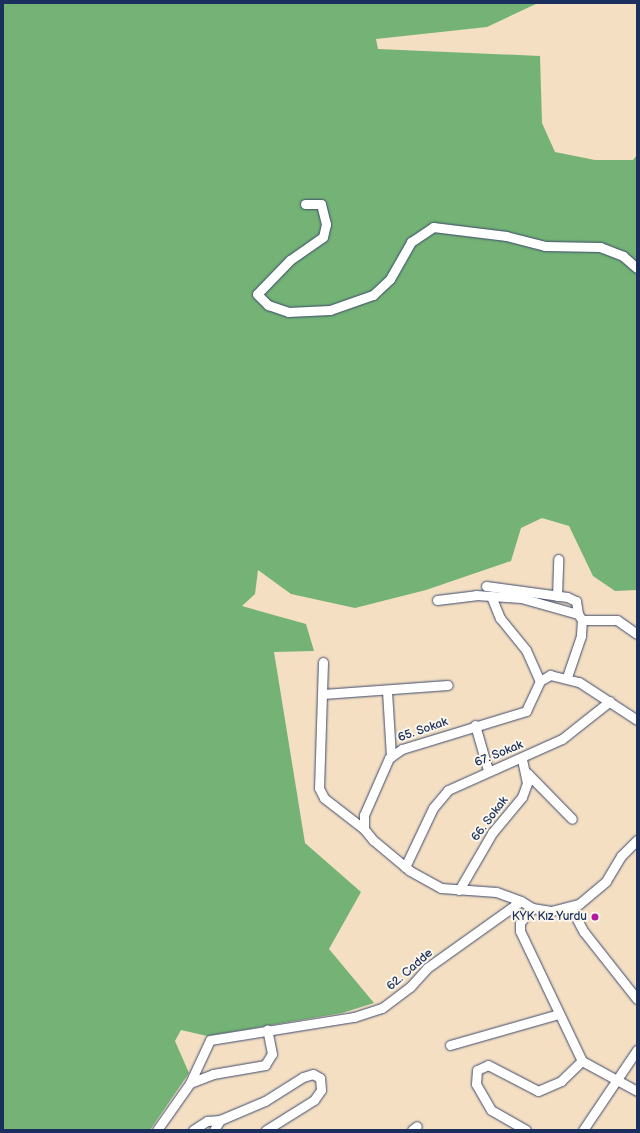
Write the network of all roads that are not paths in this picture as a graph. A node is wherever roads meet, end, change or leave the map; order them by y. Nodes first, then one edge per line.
1 (305, 204) dead end
2 (637, 268) edge
3 (558, 559) dead end
4 (486, 586) dead end
5 (491, 596) junction
6 (557, 596) junction
7 (437, 600) dead end
8 (580, 617) junction
9 (637, 634) edge
10 (323, 662) dead end
11 (567, 677) junction
12 (540, 681) junction
13 (448, 686) dead end
14 (387, 691) junction
15 (323, 694) junction
16 (610, 701) junction
17 (637, 720) edge
18 (475, 725) junction
19 (391, 757) junction
20 (522, 759) junction
21 (488, 770) junction
22 (527, 773) junction
23 (572, 819) dead end
24 (364, 829) junction
25 (637, 840) edge
26 (405, 867) junction
27 (459, 890) junction
28 (521, 901) junction
29 (532, 908) junction
30 (572, 908) junction
31 (637, 999) edge
32 (559, 1014) junction
33 (267, 1029) junction
34 (450, 1045) dead end
35 (637, 1050) edge
36 (582, 1061) junction
37 (617, 1080) junction
38 (190, 1083) junction
39 (637, 1091) edge
40 (220, 1120) junction
41 (157, 1130) edge
42 (193, 1130) edge
43 (214, 1130) edge
44 (266, 1130) edge
45 (526, 1130) edge
46 (583, 1130) edge

1 - 2 street
3 - 6 street
4 - 6 street
5 - 7 street
5 - 8 street
5 - 12 street
6 - 8 street
8 - 9 street
8 - 11 street
10 - 15 street
11 - 12 street
11 - 16 street
12 - 18 street, 65. Sokak
13 - 14 street
14 - 15 street
14 - 19 street
15 - 24 street
16 - 17 street
16 - 20 street, 67. Sokak
18 - 19 street, 65. Sokak
18 - 21 street
19 - 24 street, 65. Sokak
20 - 21 street, 67. Sokak
20 - 22 street
21 - 26 street, 67. Sokak
22 - 23 street
22 - 27 street, 66. Sokak
24 - 26 street
25 - 30 street
26 - 27 street
27 - 28 street
28 - 29 street
28 - 33 street, 62. Cadde
29 - 30 street
29 - 32 street
30 - 31 street
32 - 34 street
32 - 36 street
33 - 38 street, 62. Cadde
33 - 38 street
35 - 37 street
36 - 37 street
36 - 45 street
37 - 39 street
37 - 46 street
38 - 41 street, 62. Cadde
40 - 42 street
40 - 43 street
40 - 44 street

